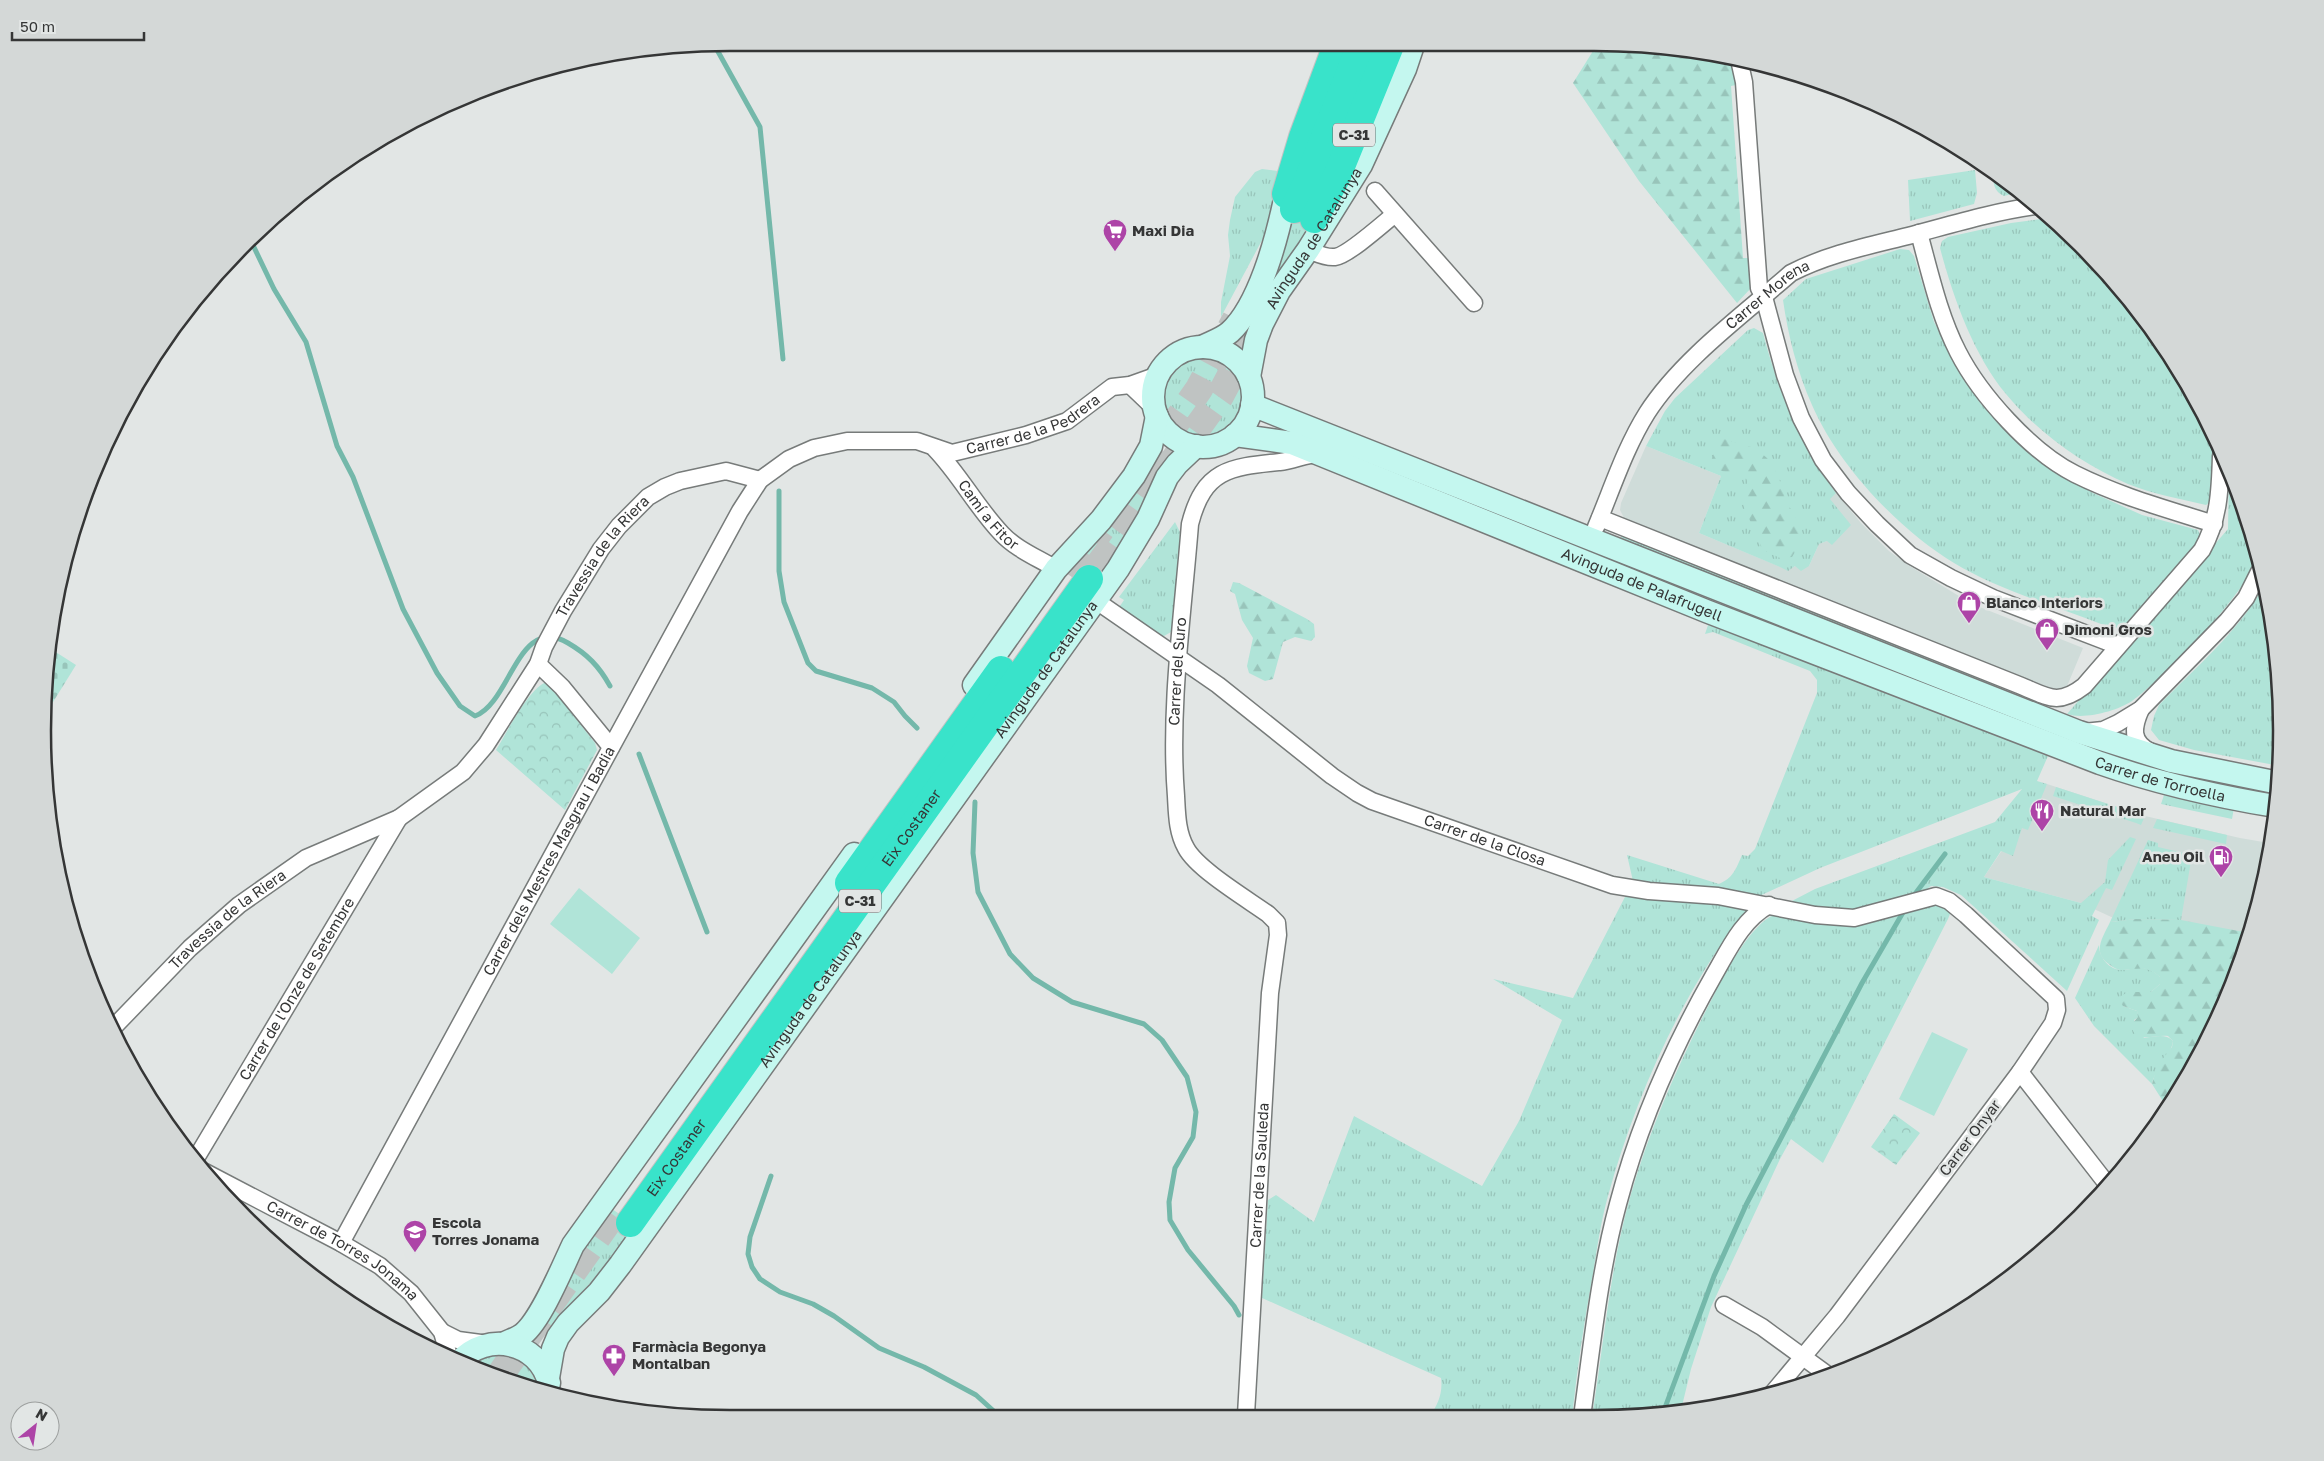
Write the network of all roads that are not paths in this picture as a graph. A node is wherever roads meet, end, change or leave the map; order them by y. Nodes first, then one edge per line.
1 (1335, 51) edge
2 (1359, 51) edge
3 (1388, 51) edge
4 (1411, 51) edge
5 (1741, 67) edge
6 (1375, 191) dead end
7 (2026, 208) edge
8 (1297, 210) junction
9 (1395, 214) junction
10 (1919, 233) junction
11 (1308, 250) junction
12 (1764, 297) junction
13 (1474, 303) dead end
14 (1202, 347) junction
15 (1158, 375) junction
16 (1249, 377) junction
17 (1130, 385) junction
18 (1252, 405) junction
19 (1155, 412) junction
20 (1235, 435) junction
21 (932, 446) junction
22 (1196, 446) junction
23 (1318, 454) junction
24 (2221, 470) edge
25 (760, 480) junction
26 (1600, 518) junction
27 (2214, 524) junction
28 (1590, 540) junction
29 (2256, 580) edge
30 (1077, 581) junction
31 (2118, 646) junction
32 (1179, 657) junction
33 (538, 664) junction
34 (2019, 686) junction
35 (2141, 709) junction
36 (2035, 715) junction
37 (2079, 732) junction
38 (2048, 743) joint
39 (611, 747) junction
40 (2171, 761) junction
41 (2270, 781) edge
42 (2268, 805) edge
43 (398, 818) junction
44 (362, 833) junction
45 (374, 858) junction
46 (1936, 896) joint
47 (1769, 905) junction
48 (1278, 935) joint
49 (118, 1024) edge
50 (2020, 1072) junction
51 (199, 1153) edge
52 (2103, 1179) edge
53 (223, 1181) edge
54 (623, 1216) tunnel mouth
55 (342, 1243) junction
56 (1724, 1305) dead end
57 (442, 1332) junction
58 (498, 1343) junction
59 (446, 1347) edge
60 (466, 1356) edge
61 (1804, 1356) junction
62 (1822, 1370) edge
63 (549, 1383) edge
64 (1781, 1383) edge
65 (1246, 1410) edge
66 (1583, 1410) edge

1 - 8 highway
2 - 8 highway, C-31
3 - 8 highway, C-31
4 - 11 main road, Avinguda de Catalunya
5 - 12 street
6 - 9 street
7 - 10 street, Carrer Morena
8 - 14 main road, Avinguda de Catalunya
9 - 11 street
9 - 13 street
10 - 12 street, Carrer Morena
10 - 27 street
11 - 16 main road, Avinguda de Catalunya
12 - 26 street, Carrer Morena
12 - 31 street
14 - 15 main road
14 - 16 main road
15 - 17 street, Carrer de la Pedrera
15 - 19 main road
16 - 18 main road
17 - 19 street
17 - 21 street, Carrer de la Pedrera
18 - 20 main road
18 - 28 main road, Avinguda de Palafrugell
19 - 22 main road
19 - 30 main road, Avinguda de Catalunya
20 - 22 main road
20 - 23 main road, Avinguda de Palafrugell
21 - 25 street
21 - 30 street, Camí a Fitor
22 - 30 main road, Avinguda de Catalunya
23 - 32 street, Carrer del Suro
23 - 38 main road, Avinguda de Palafrugell
24 - 27 street
25 - 33 street, Travessia de la Riera
25 - 39 street, Carrer dels Mestres Masgrau i Badia
26 - 28 street, Avinguda de Palafrugell
26 - 34 street
27 - 31 street
28 - 36 main road, Avinguda de Palafrugell
29 - 35 street
30 - 32 street, Carrer de la Closa
30 - 54 highway, Eix Costaner / C-31
30 - 58 main road, Avinguda de Catalunya
30 - 63 main road, Avinguda de Catalunya
31 - 34 street
32 - 47 street, Carrer de la Closa
32 - 48 street, Carrer del Suro
33 - 39 street
33 - 43 street, Travessia de la Riera
34 - 36 street
35 - 37 street
35 - 40 street
36 - 37 main road, Avinguda de Palafrugell
37 - 40 main road, Carrer de Torroella
38 - 42 main road, Carrer de Torroella
39 - 55 street, Carrer dels Mestres Masgrau i Badia
40 - 41 main road, Carrer de Torroella
43 - 44 street, Travessia de la Riera
43 - 45 street, Carrer de l'Onze de Setembre
44 - 45 street
44 - 49 street, Travessia de la Riera
45 - 51 street, Carrer de l'Onze de Setembre
46 - 47 street, Carrer de la Closa
46 - 50 street, Carrer Onyar
47 - 66 street
48 - 65 street, Carrer de la Sauleda
50 - 52 street
50 - 61 street, Carrer Onyar
53 - 55 street, Carrer de Torres Jonama
55 - 57 street, Carrer de Torres Jonama
56 - 61 street
57 - 58 street
57 - 59 street, Carrer de Torres Jonama
58 - 60 main road, Avinguda de Catalunya
58 - 63 main road
61 - 62 street
61 - 64 street, Carrer Onyar

